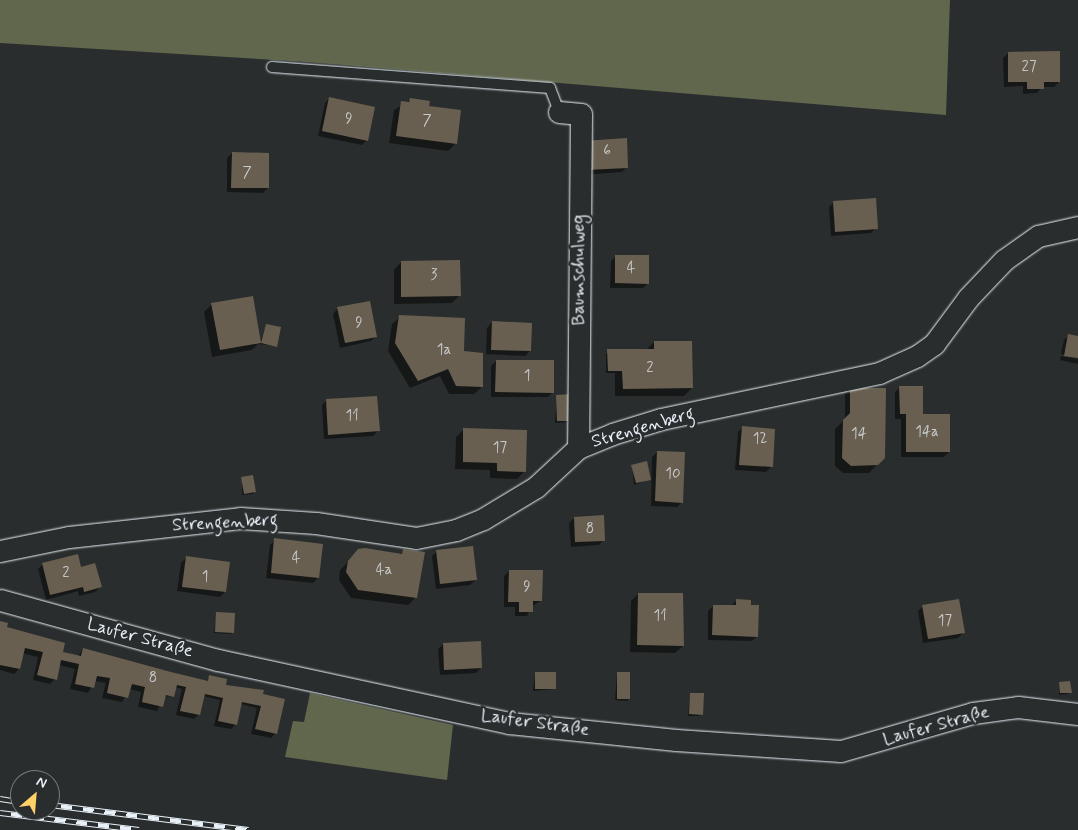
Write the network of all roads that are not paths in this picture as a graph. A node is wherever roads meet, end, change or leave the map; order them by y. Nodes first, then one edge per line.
1 (272, 68) dead end
2 (559, 112) joint
3 (1078, 227) edge
4 (578, 448) junction
5 (0, 551) edge
6 (0, 600) edge
7 (1078, 714) edge

1 - 2 lane
2 - 4 street, Baumschulweg
3 - 4 street, Strengenberg
4 - 5 street, Strengenberg
6 - 7 street, Laufer Straße

